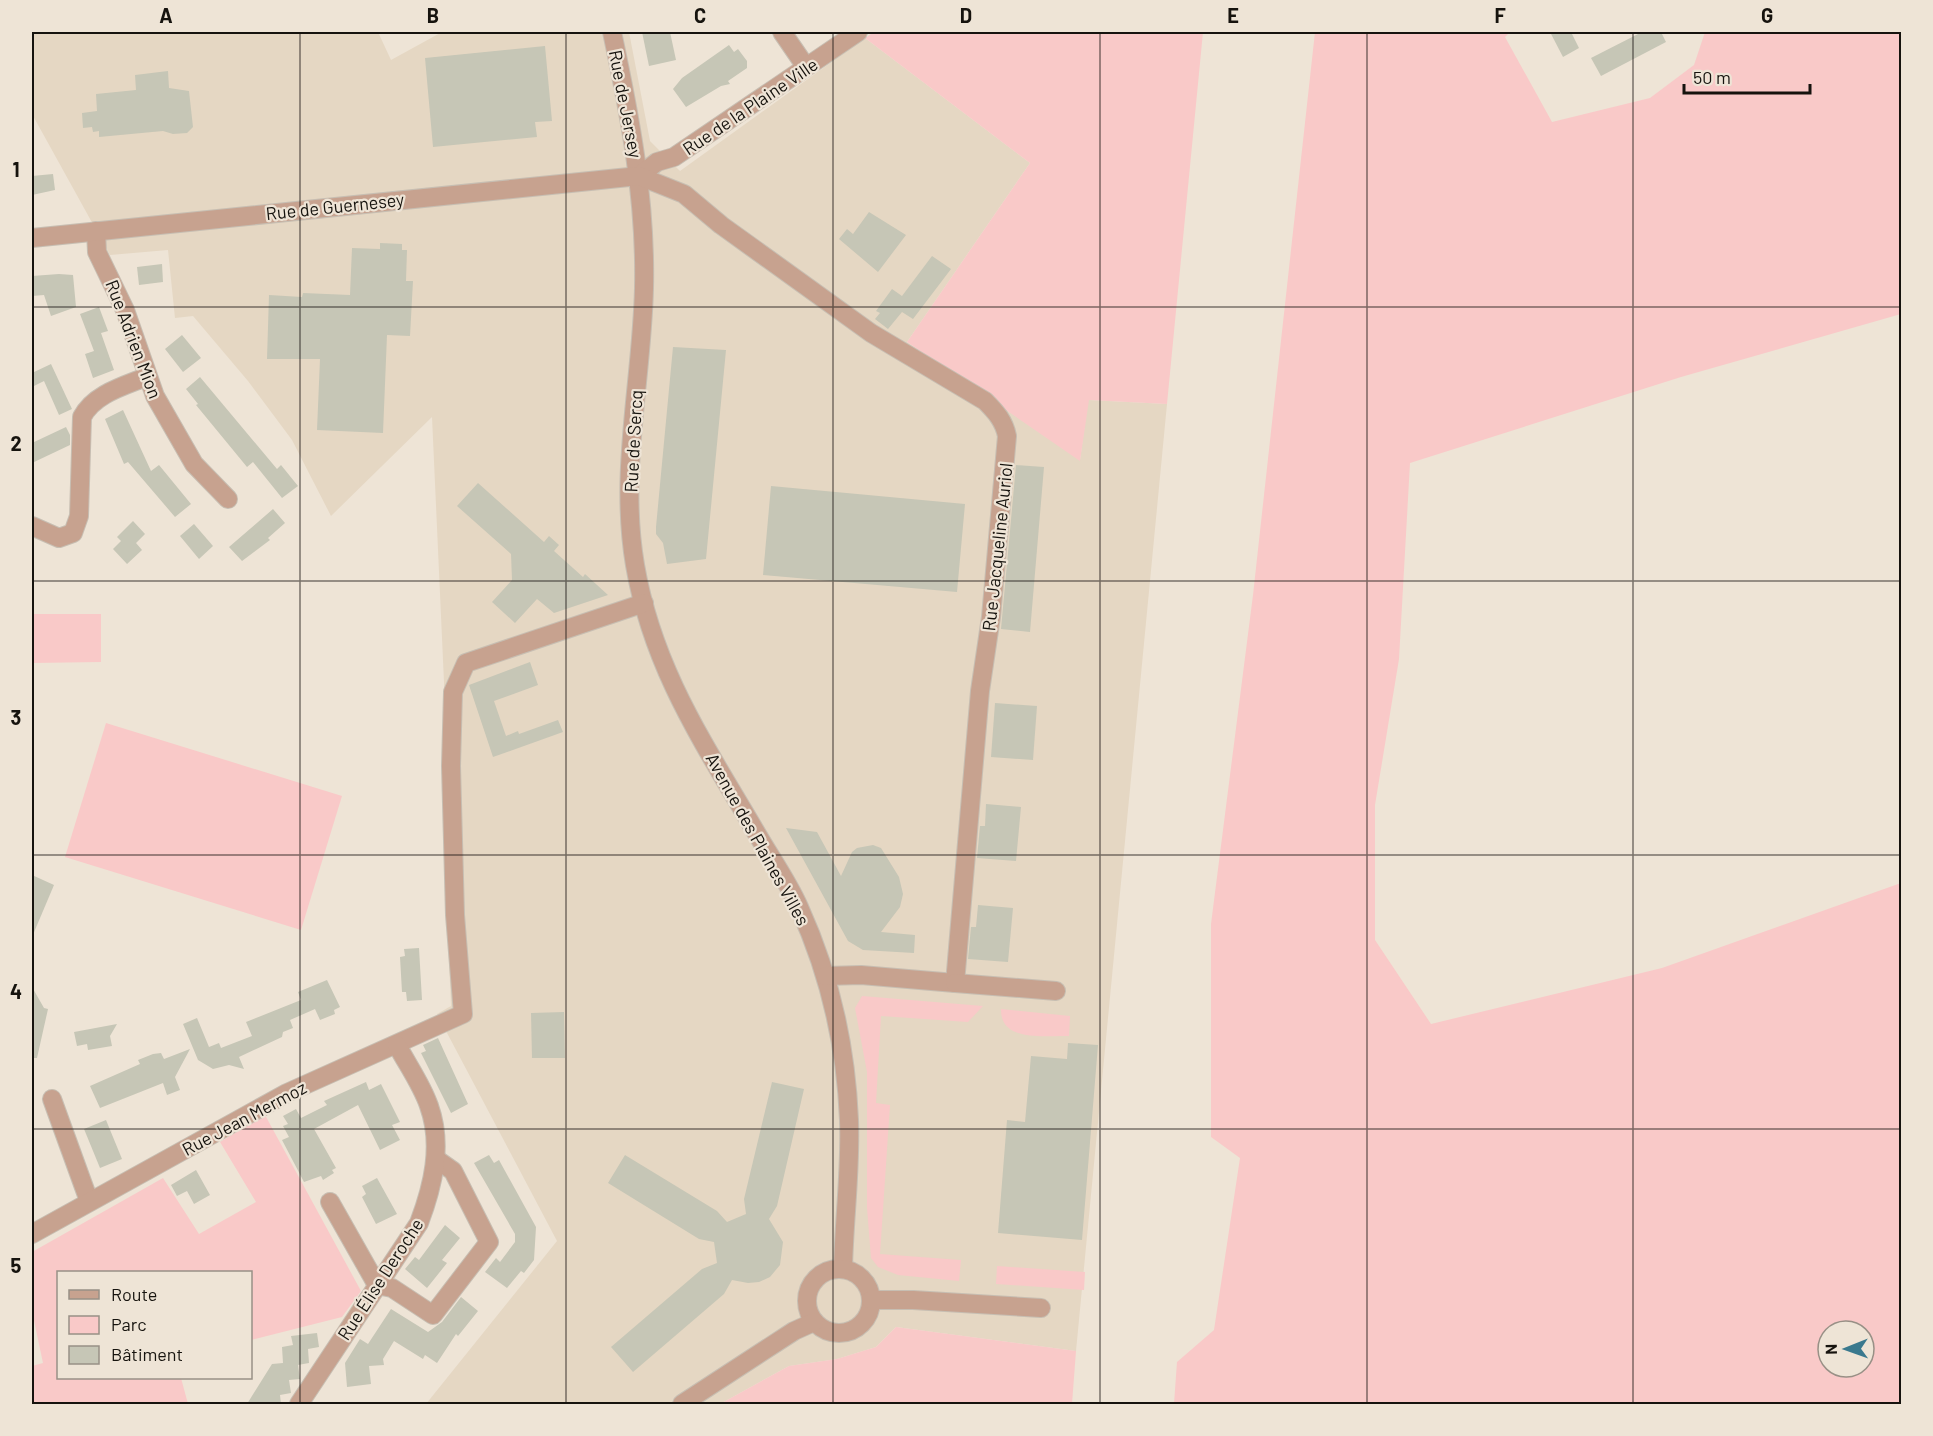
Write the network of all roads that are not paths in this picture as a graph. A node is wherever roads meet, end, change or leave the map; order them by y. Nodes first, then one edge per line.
1 (612, 32) edge
2 (782, 32) edge
3 (858, 32) edge
4 (806, 67) junction
5 (639, 176) junction
6 (96, 231) junction
7 (32, 238) edge
8 (146, 377) junction
9 (228, 499) dead end
10 (32, 526) edge
11 (644, 603) junction
12 (678, 699) joint
13 (826, 976) junction
14 (955, 983) junction
15 (1056, 991) dead end
16 (397, 1045) junction
17 (52, 1099) dead end
18 (436, 1159) junction
19 (89, 1201) junction
20 (330, 1202) dead end
21 (32, 1234) edge
22 (843, 1269) junction
23 (376, 1285) junction
24 (871, 1300) junction
25 (1041, 1308) dead end
26 (814, 1322) junction
27 (299, 1404) edge
28 (682, 1404) edge

1 - 5 street, Rue de Jersey
2 - 4 street
3 - 4 street, Rue de la Plaine Ville
4 - 5 street, Rue de la Plaine Ville
5 - 6 street, Rue de Guernesey
5 - 11 street, Rue de Sercq
5 - 14 street, Rue Jacqueline Auriol
6 - 7 street, Rue de Guernesey
6 - 8 street, Rue Adrien Mion
8 - 9 street, Rue Adrien Mion
8 - 10 street
11 - 12 street, Rue de Sercq
11 - 16 street, Rue Jean Mermoz
12 - 13 street, Avenue des Plaines Villes
13 - 14 street
13 - 22 street, Avenue des Plaines Villes
14 - 15 street
16 - 18 street, Rue Élise Deroche
16 - 19 street, Rue Jean Mermoz
17 - 19 street
18 - 23 street, Rue Élise Deroche
18 - 23 street
19 - 21 street, Rue Jean Mermoz
20 - 23 street
22 - 24 street
22 - 26 street
23 - 27 street, Rue Élise Deroche
24 - 25 street
24 - 26 street
26 - 28 street

